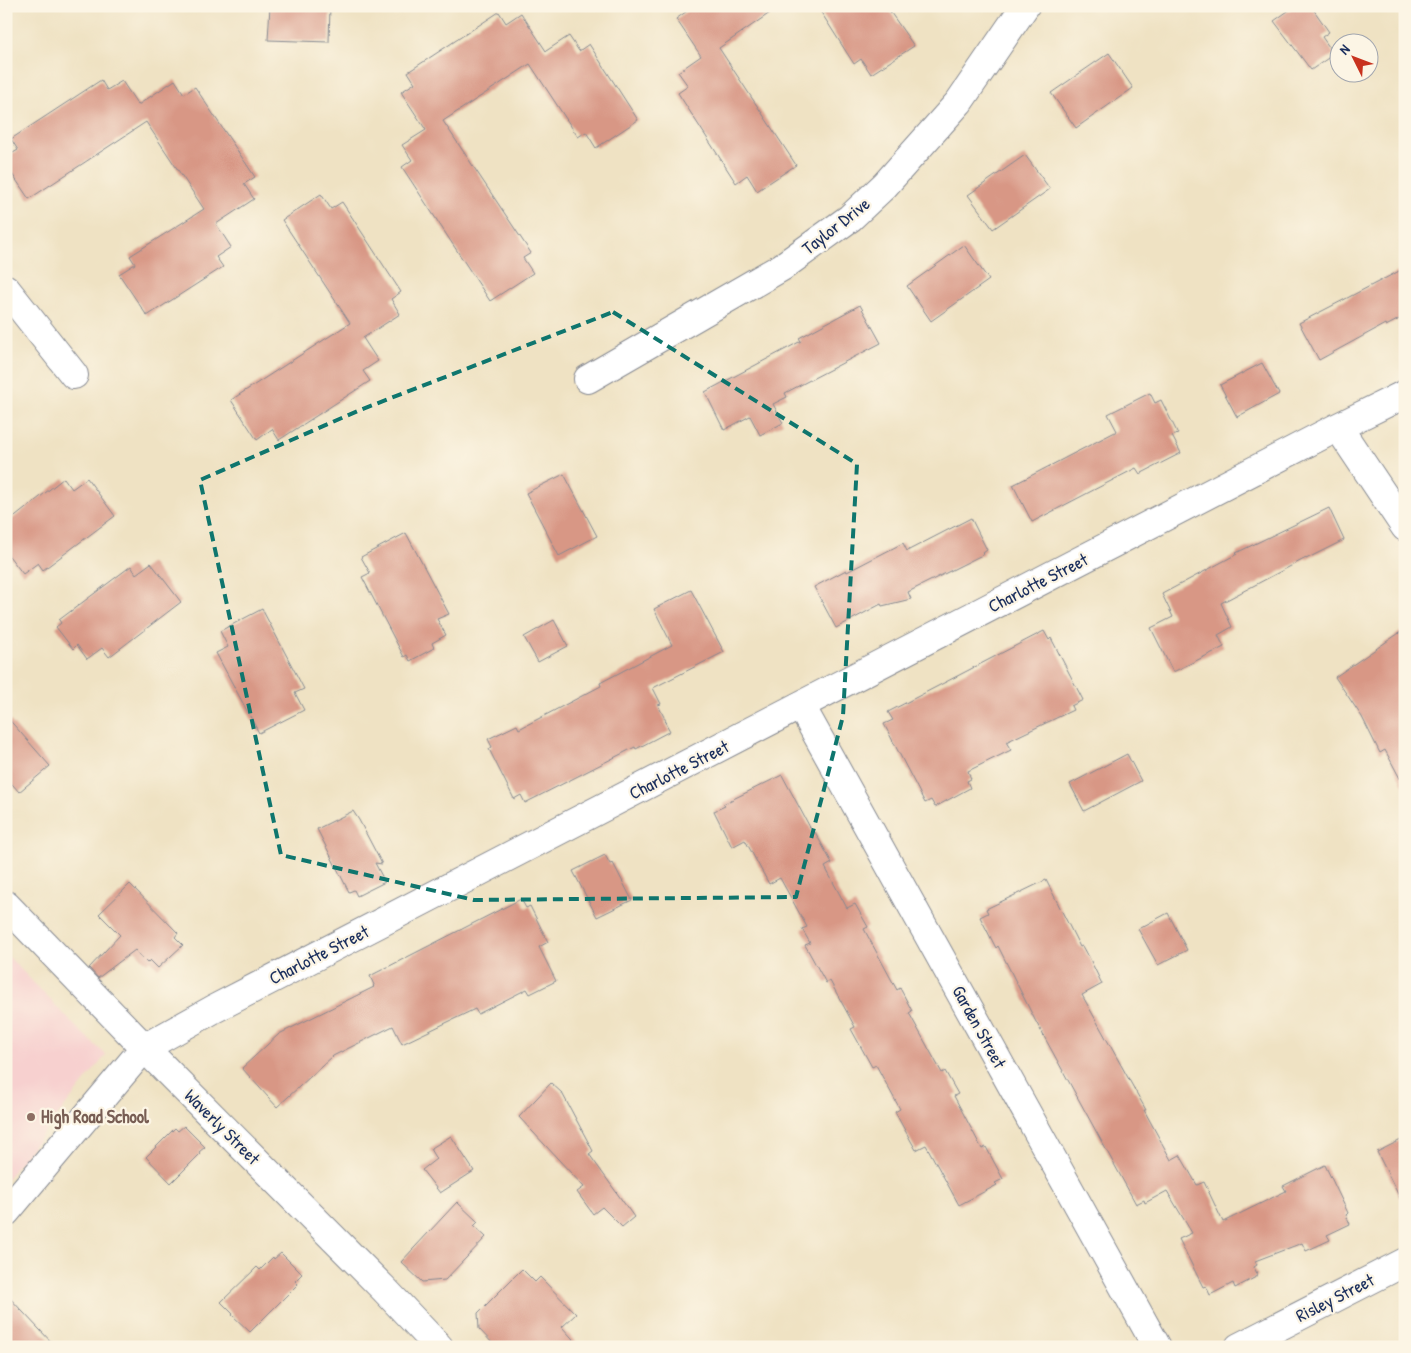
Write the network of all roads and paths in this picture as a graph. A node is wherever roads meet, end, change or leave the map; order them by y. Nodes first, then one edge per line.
1 (1024, 6) edge
2 (6, 288) edge
3 (74, 375) dead end
4 (588, 379) dead end
5 (1405, 394) edge
6 (1338, 427) junction
7 (1405, 527) edge
8 (802, 706) junction
9 (6, 904) edge
10 (144, 1048) junction
11 (6, 1212) edge
12 (1405, 1262) edge
13 (439, 1347) edge
14 (1157, 1347) edge
15 (1239, 1347) edge

1 - 4 street, Taylor Drive
2 - 3 street
5 - 6 street, Charlotte Street
6 - 7 street
6 - 8 street, Charlotte Street
8 - 10 street, Charlotte Street
8 - 14 street, Garden Street
9 - 10 street, Waverly Street
10 - 11 street, Charlotte Street
10 - 13 street, Waverly Street
12 - 15 street, Risley Street

